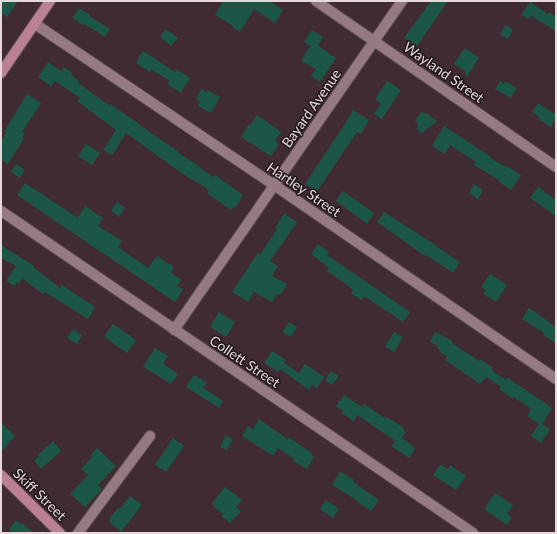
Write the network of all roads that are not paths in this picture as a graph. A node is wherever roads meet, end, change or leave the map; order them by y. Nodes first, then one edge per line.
1 (50, 1) edge
2 (316, 1) edge
3 (402, 1) edge
4 (35, 24) junction
5 (375, 41) junction
6 (1, 73) edge
7 (556, 167) edge
8 (274, 185) junction
9 (1, 211) edge
10 (174, 330) junction
11 (556, 379) edge
12 (150, 436) dead end
13 (1, 475) edge
14 (60, 533) edge
15 (78, 533) edge
16 (473, 533) edge

1 - 4 main road
2 - 5 street, Wayland Street
3 - 5 street, Bayard Avenue
4 - 6 main road
4 - 8 street, Hartley Street
5 - 7 street, Wayland Street
5 - 8 street, Bayard Avenue
8 - 10 street, Bayard Avenue
8 - 11 street, Hartley Street
9 - 10 street, Collett Street
10 - 16 street, Collett Street
12 - 15 street
13 - 14 main road, Skiff Street

